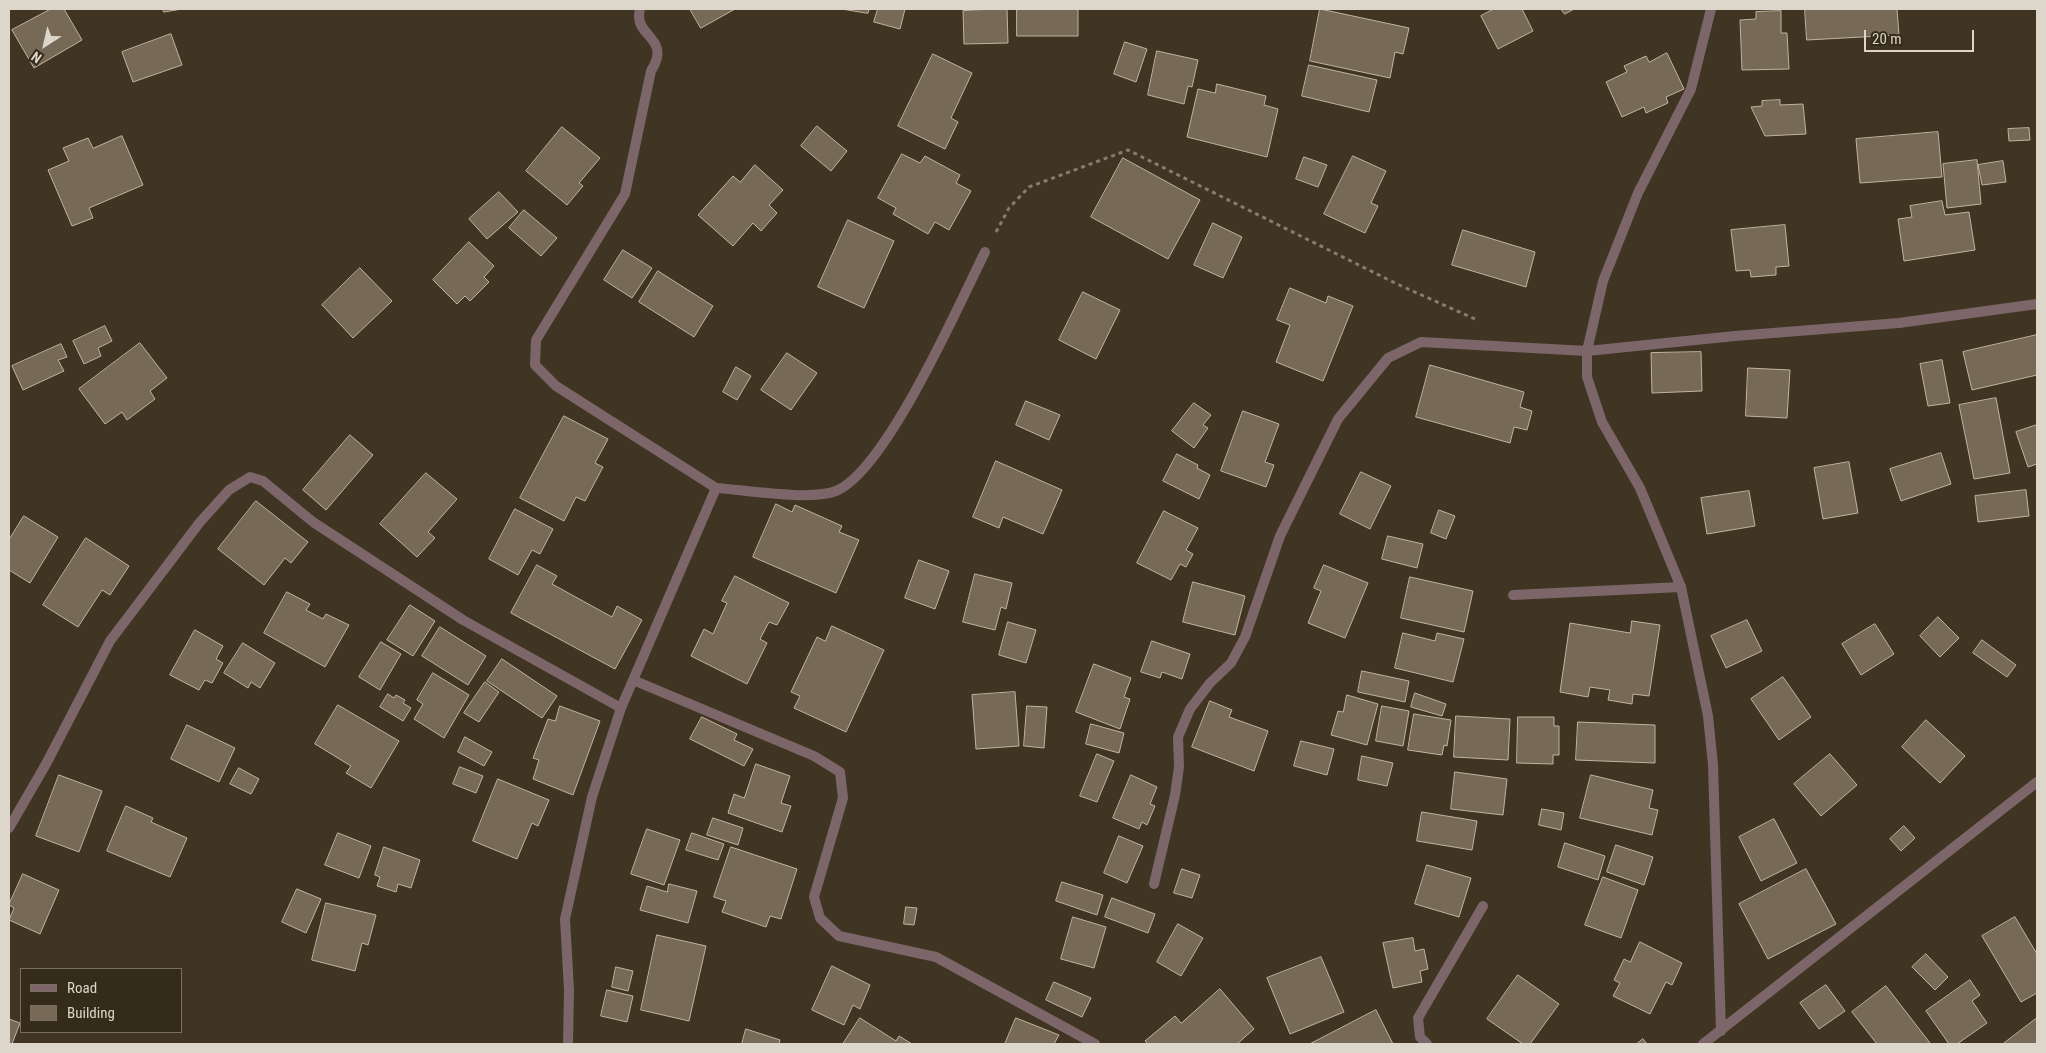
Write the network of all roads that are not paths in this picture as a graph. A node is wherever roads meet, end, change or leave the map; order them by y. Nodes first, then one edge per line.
1 (640, 9) edge
2 (1711, 9) edge
3 (984, 252) road end
4 (2037, 304) edge
5 (1587, 352) junction
6 (716, 488) junction
7 (1681, 587) junction
8 (1513, 595) dead end
9 (632, 680) junction
10 (621, 708) junction
11 (2037, 782) edge
12 (9, 828) edge
13 (1154, 884) dead end
14 (1483, 906) dead end
15 (1721, 1031) junction
16 (568, 1044) edge
17 (1095, 1044) edge
18 (1427, 1044) edge
19 (1703, 1044) edge

1 - 6 street
2 - 5 street
3 - 6 street
4 - 5 street
5 - 7 street
5 - 13 street
6 - 9 street
7 - 8 street
7 - 15 street
9 - 10 street
9 - 17 street
10 - 12 street
10 - 16 street
11 - 15 street
14 - 18 street
15 - 19 street

